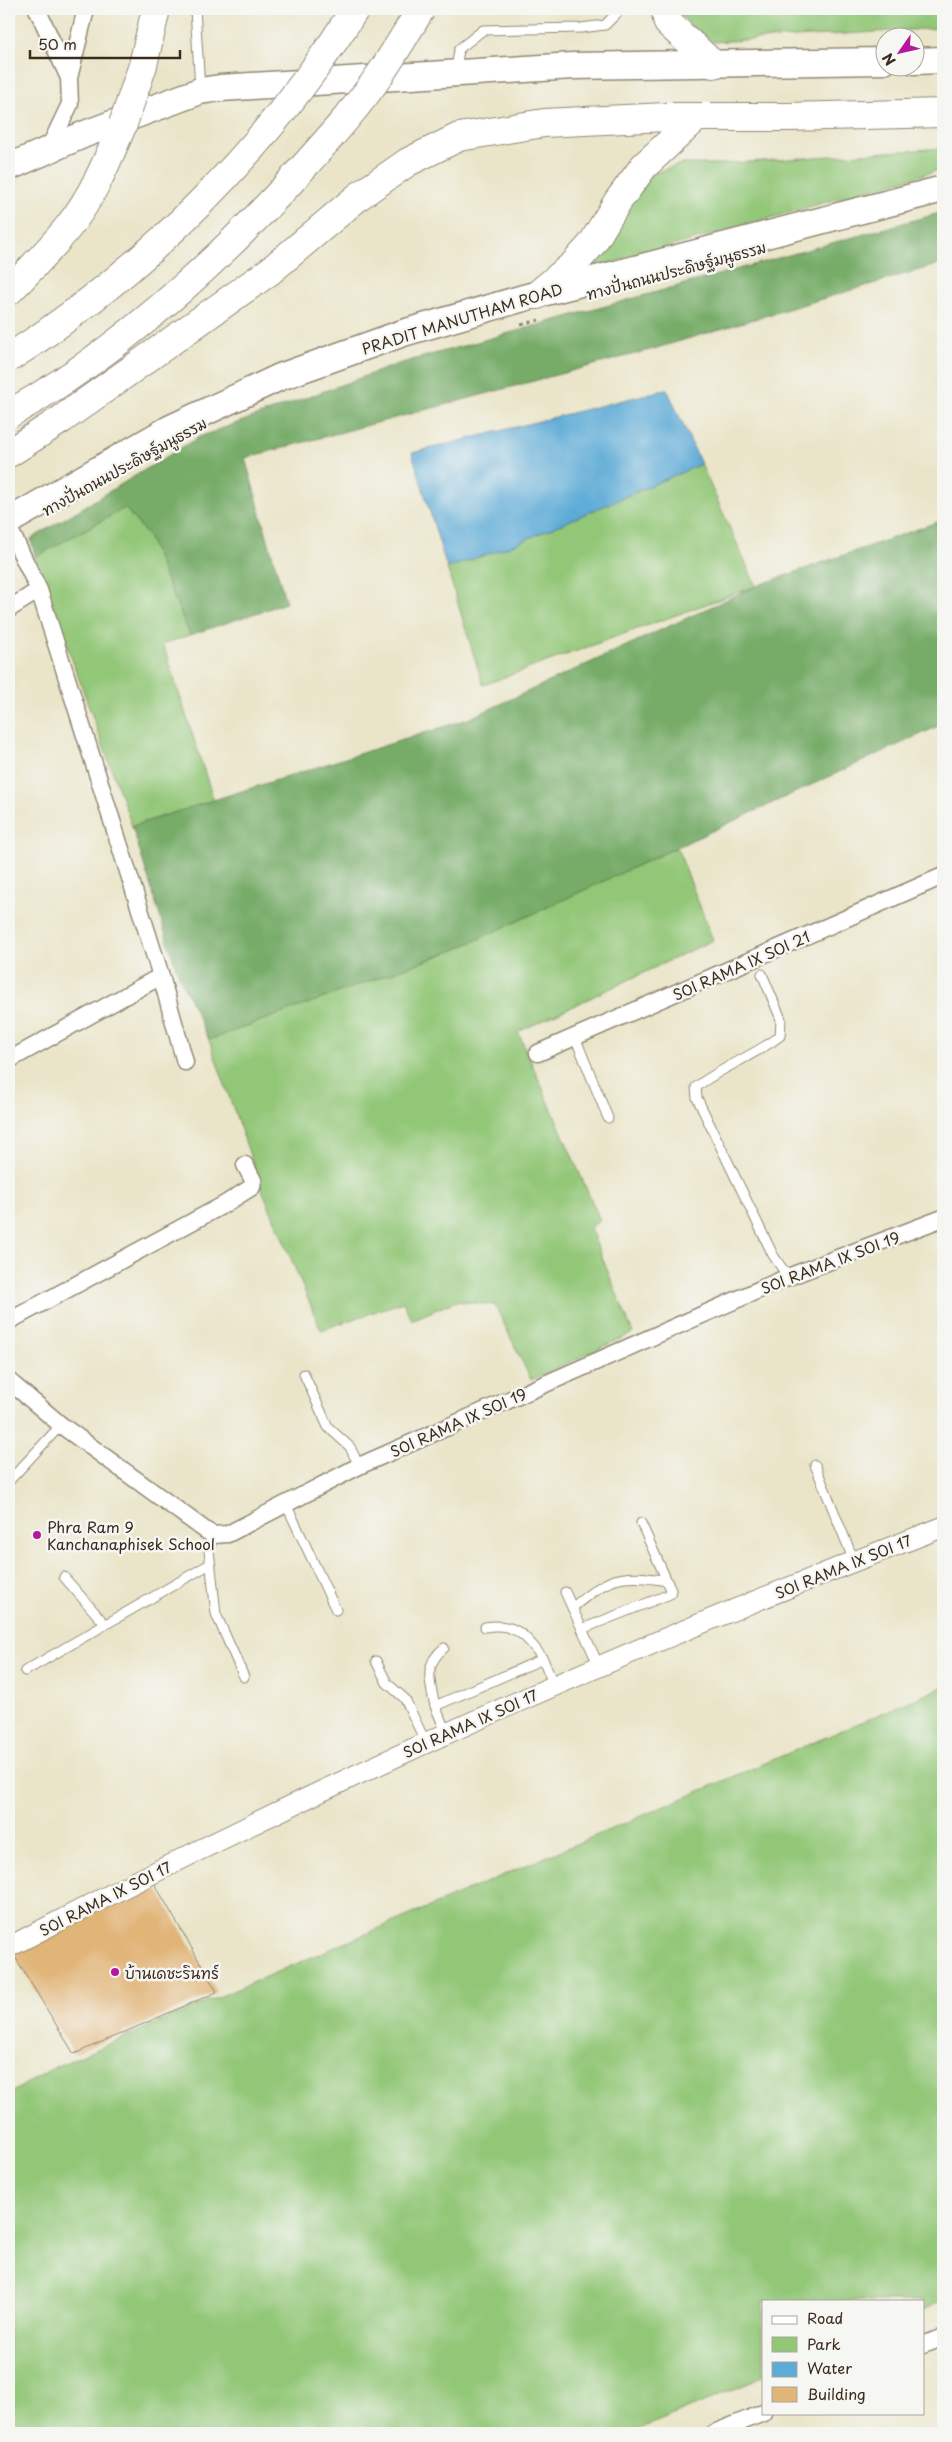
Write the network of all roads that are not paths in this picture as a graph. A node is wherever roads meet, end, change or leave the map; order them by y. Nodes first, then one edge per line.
1 (38, 9) edge
2 (86, 9) edge
3 (156, 9) edge
4 (195, 9) edge
5 (355, 9) edge
6 (422, 9) edge
7 (621, 9) edge
8 (665, 9) edge
9 (924, 60) edge
10 (943, 60) edge
11 (874, 61) edge
12 (713, 64) junction
13 (456, 74) junction
14 (69, 78) junction
15 (200, 91) junction
16 (943, 112) edge
17 (697, 117) junction
18 (48, 150) junction
19 (9, 167) edge
20 (943, 189) edge
21 (9, 290) edge
22 (539, 307) junction
23 (9, 358) edge
24 (9, 414) edge
25 (9, 453) edge
26 (9, 520) edge
27 (9, 528) edge
28 (39, 590) junction
29 (9, 609) edge
30 (943, 876) edge
31 (762, 974) dead end
32 (161, 976) junction
33 (575, 1037) junction
34 (538, 1053) dead end
35 (9, 1060) edge
36 (185, 1062) dead end
37 (608, 1118) dead end
38 (246, 1165) dead end
39 (943, 1218) edge
40 (788, 1277) junction
41 (9, 1321) edge
42 (304, 1374) dead end
43 (9, 1381) edge
44 (61, 1425) junction
45 (815, 1465) dead end
46 (359, 1466) junction
47 (9, 1482) edge
48 (286, 1504) junction
49 (641, 1523) dead end
50 (943, 1527) edge
51 (213, 1535) junction
52 (854, 1561) junction
53 (210, 1564) junction
54 (64, 1577) dead end
55 (667, 1581) junction
56 (565, 1592) dead end
57 (572, 1608) junction
58 (336, 1610) dead end
59 (105, 1624) junction
60 (485, 1627) dead end
61 (582, 1628) junction
62 (444, 1648) dead end
63 (543, 1659) junction
64 (376, 1661) dead end
65 (599, 1667) junction
66 (25, 1671) dead end
67 (244, 1677) dead end
68 (554, 1686) junction
69 (435, 1706) junction
70 (446, 1732) junction
71 (425, 1742) junction
72 (9, 1947) edge
73 (943, 2337) edge
74 (924, 2345) edge
75 (762, 2413) edge
76 (714, 2433) edge

1 - 14 street
2 - 14 street
3 - 21 highway, bridge
4 - 15 lane
5 - 23 highway, bridge
6 - 24 highway, bridge
7 - 13 lane
8 - 12 highway
9 - 10 main road
11 - 12 main road
12 - 13 main road
13 - 15 main road
14 - 18 street
15 - 18 main road
16 - 17 highway
17 - 22 highway
17 - 25 highway
18 - 19 main road
20 - 22 main road, PRADIT MANUTHAM ROAD
22 - 26 main road, PRADIT MANUTHAM ROAD
27 - 28 street
28 - 29 street
28 - 32 street
30 - 33 street, SOI RAMA IX SOI 21
31 - 40 lane
32 - 35 street
32 - 36 street
33 - 34 street, SOI RAMA IX SOI 21
33 - 37 lane
38 - 41 street
39 - 40 street, SOI RAMA IX SOI 19
40 - 46 street, SOI RAMA IX SOI 19
42 - 46 lane
43 - 44 street
44 - 47 lane
44 - 51 street
45 - 52 lane
46 - 48 street, SOI RAMA IX SOI 19
48 - 51 street, SOI RAMA IX SOI 19
48 - 58 lane
49 - 55 lane
50 - 52 street, SOI RAMA IX SOI 17
51 - 53 lane
52 - 65 street, SOI RAMA IX SOI 17
53 - 59 lane
53 - 67 lane
54 - 59 lane
55 - 57 lane
55 - 61 lane
56 - 57 lane
57 - 61 lane
59 - 66 lane
60 - 63 lane
61 - 65 lane
62 - 69 lane
63 - 68 lane
63 - 69 lane
64 - 71 lane
65 - 68 street, SOI RAMA IX SOI 17
68 - 70 street, SOI RAMA IX SOI 17
69 - 70 lane
70 - 71 street, SOI RAMA IX SOI 17
71 - 72 street, SOI RAMA IX SOI 17
73 - 74 street
75 - 76 street

